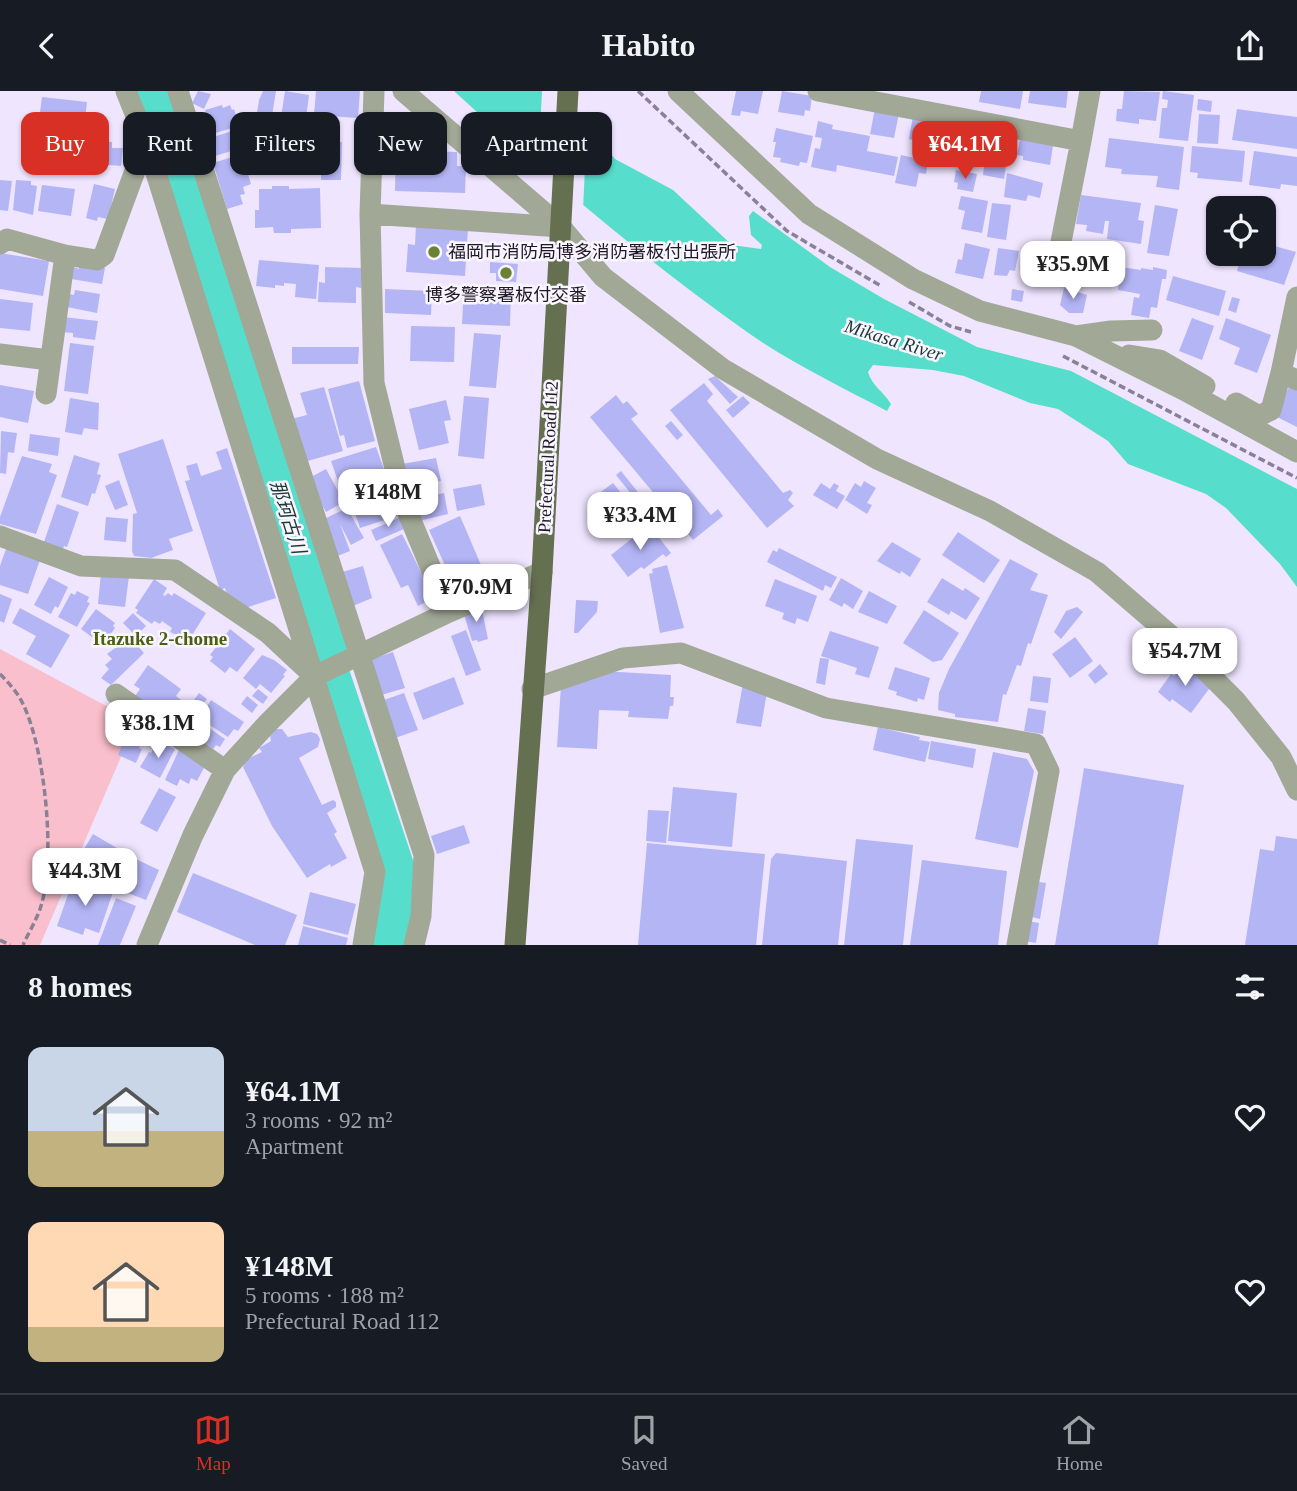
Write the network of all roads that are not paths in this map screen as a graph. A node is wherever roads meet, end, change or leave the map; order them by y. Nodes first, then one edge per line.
1 (126, 91) edge
2 (178, 91) edge
3 (374, 91) edge
4 (403, 91) edge
5 (568, 91) edge
6 (678, 91) edge
7 (818, 91) edge
8 (1090, 91) edge
9 (134, 112) edge
10 (1081, 141) junction
11 (133, 175) edge
12 (157, 175) edge
13 (370, 214) junction
14 (561, 223) junction
15 (0, 244) edge
16 (65, 255) junction
17 (1058, 257) dead end
18 (1297, 297) edge
19 (1152, 330) dead end
20 (1076, 336) junction
21 (1112, 353) junction
22 (0, 354) edge
23 (49, 360) junction
24 (1289, 376) edge
25 (46, 394) dead end
26 (1297, 452) edge
27 (0, 536) edge
28 (542, 572) junction
29 (449, 612) junction
30 (358, 654) junction
31 (315, 676) junction
32 (532, 689) junction
33 (116, 694) dead end
34 (225, 770) junction
35 (1297, 790) edge
36 (147, 945) edge
37 (363, 945) edge
38 (414, 945) edge
39 (514, 945) edge
40 (1017, 945) edge

1 - 9 street
2 - 30 street
3 - 13 street
4 - 14 street
5 - 14 main road, Prefectural Road 112
6 - 20 street
7 - 10 street
8 - 10 street
10 - 17 street
11 - 16 street
12 - 31 street
13 - 14 street
13 - 29 street
14 - 28 main road, Prefectural Road 112
14 - 35 street
15 - 16 street
16 - 23 street
18 - 24 street
19 - 20 street
20 - 21 street
21 - 24 street
21 - 26 street
22 - 23 street
23 - 25 street
27 - 31 street
28 - 29 street
28 - 32 main road, Prefectural Road 112
29 - 30 street
30 - 31 street
30 - 38 street
31 - 34 street
31 - 37 street
32 - 39 main road, Prefectural Road 112
32 - 40 street
33 - 34 street
34 - 36 street

